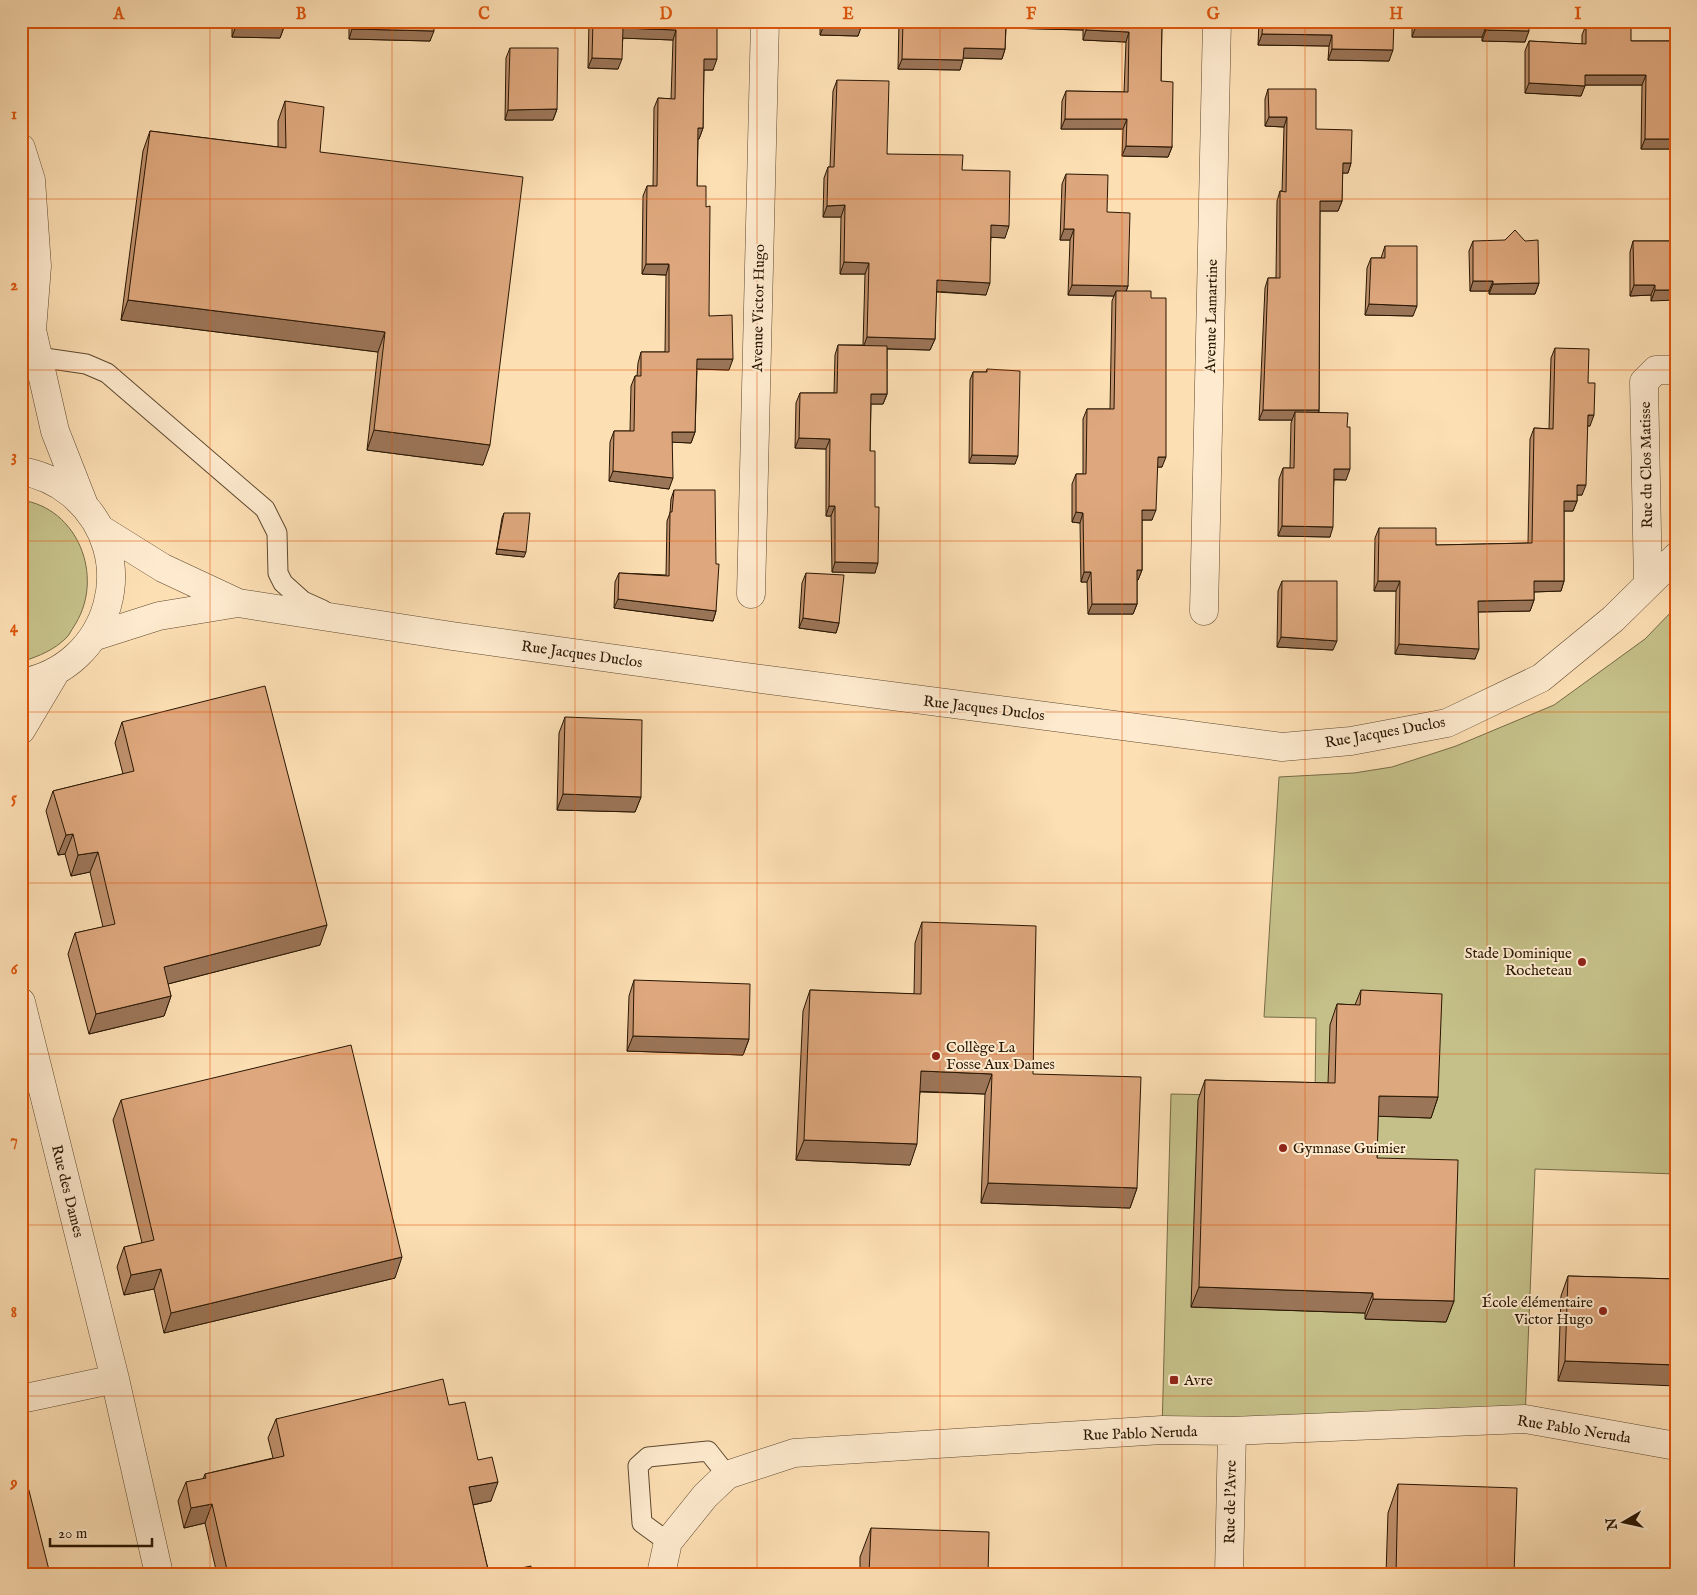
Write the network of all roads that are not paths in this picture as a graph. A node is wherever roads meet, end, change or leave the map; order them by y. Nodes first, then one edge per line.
1 (765, 21) edge
2 (1217, 21) edge
3 (21, 148) edge
4 (30, 346) edge
5 (1676, 370) edge
6 (21, 471) edge
7 (84, 505) junction
8 (102, 530) junction
9 (1676, 557) edge
10 (1648, 584) junction
11 (751, 594) dead end
12 (238, 603) junction
13 (1204, 611) dead end
14 (342, 619) junction
15 (93, 637) junction
16 (55, 673) junction
17 (21, 683) edge
18 (21, 730) edge
19 (21, 1002) edge
20 (115, 1379) junction
21 (21, 1399) edge
22 (1232, 1431) junction
23 (1676, 1446) edge
24 (727, 1475) junction
25 (668, 1542) junction
26 (159, 1574) edge
27 (661, 1574) edge
28 (1229, 1574) edge

1 - 11 street, Avenue Victor Hugo
2 - 13 street, Avenue Lamartine
3 - 4 street
4 - 7 street
4 - 14 lane
5 - 10 street, Rue du Clos Matisse
6 - 7 street, Rue Jacques Duclos
7 - 8 street, Rue Jacques Duclos
8 - 12 street, Rue Jacques Duclos
8 - 15 street, Rue Jacques Duclos
9 - 10 street, Rue Jacques Duclos
10 - 14 street, Rue Jacques Duclos
12 - 14 street, Rue Jacques Duclos
12 - 15 street, Rue Jacques Duclos
15 - 16 street, Rue Jacques Duclos
16 - 17 street, Rue Jacques Duclos
16 - 18 street
19 - 20 street, Rue des Dames
20 - 21 street
20 - 26 street, Rue des Dames
22 - 23 street, Rue Pablo Neruda
22 - 24 street, Rue Pablo Neruda
22 - 28 street, Rue de l'Avre
24 - 25 street, Rue Pablo Neruda
24 - 25 lane
25 - 27 street, Rue Pablo Neruda

